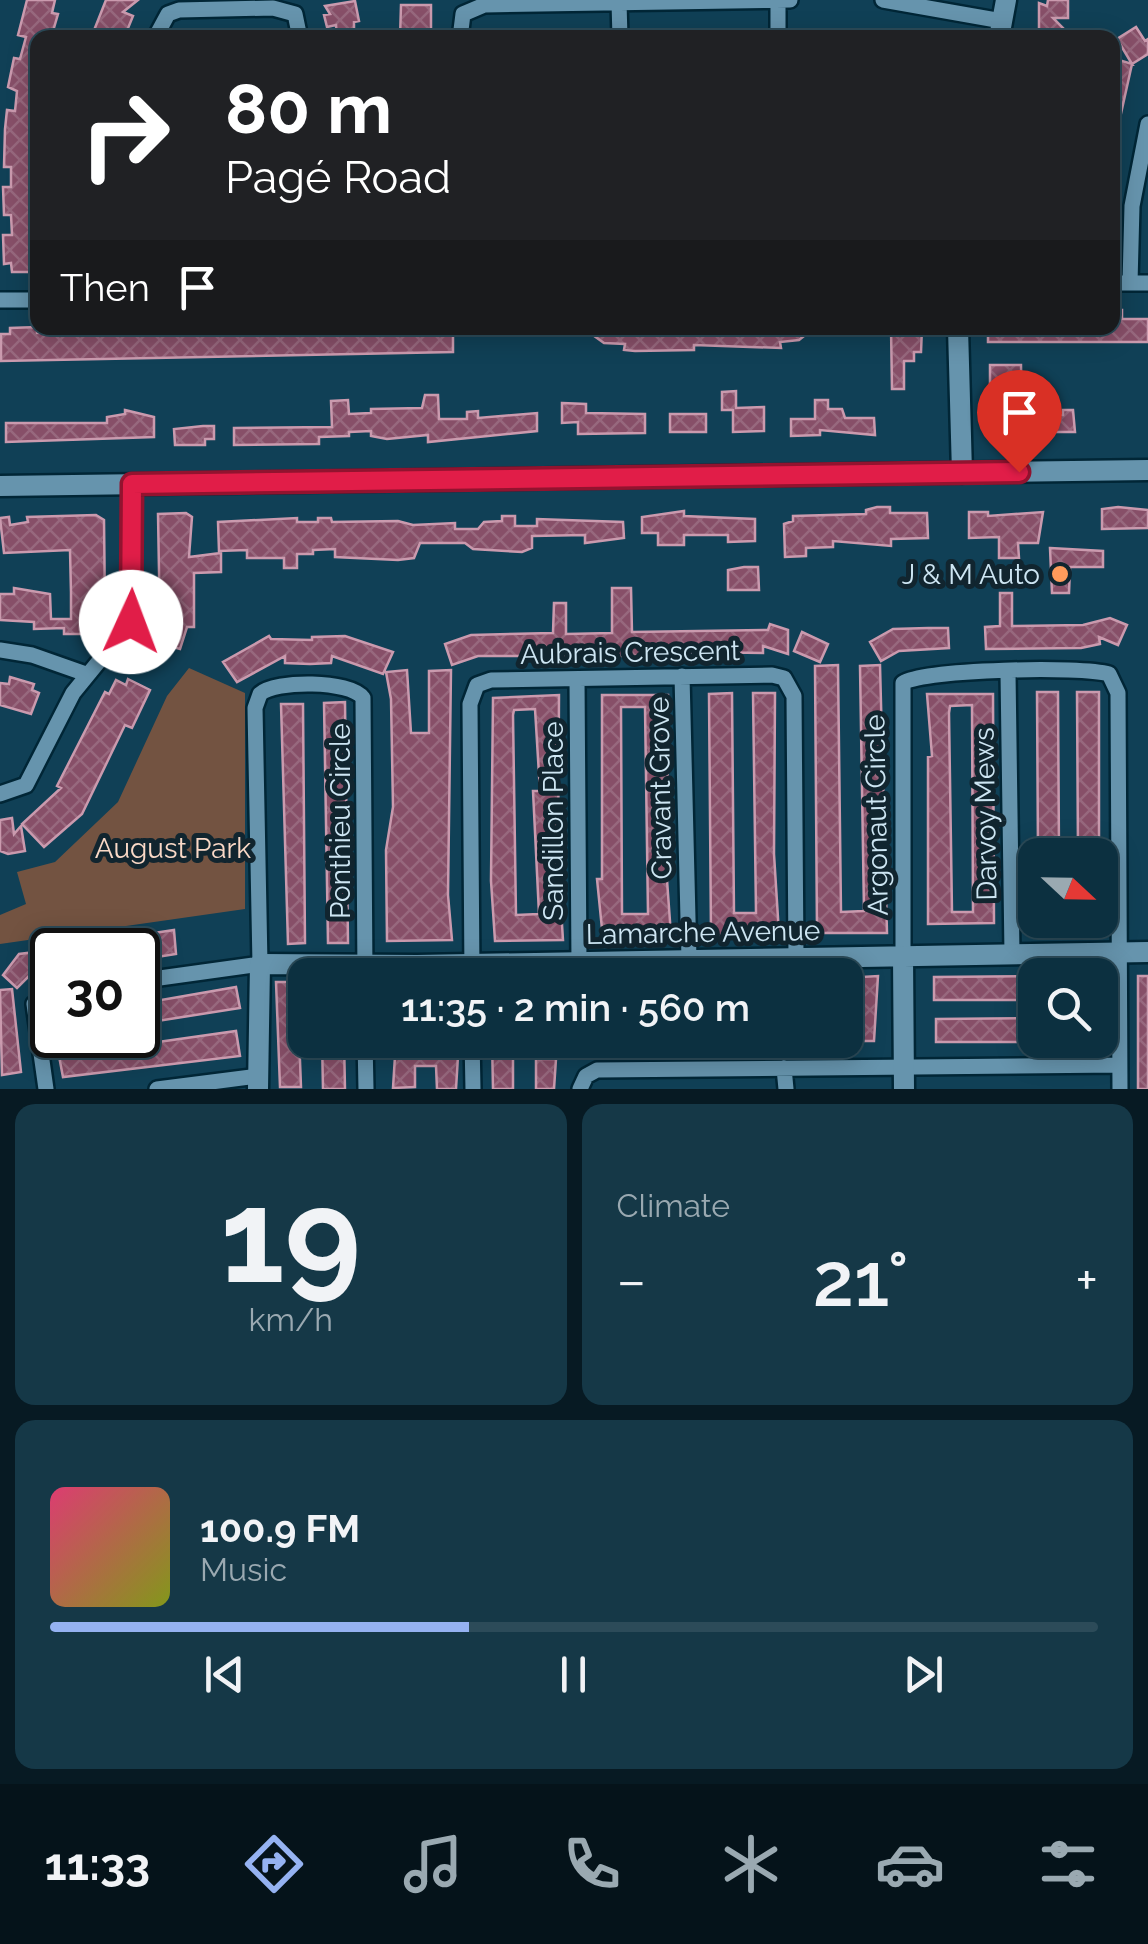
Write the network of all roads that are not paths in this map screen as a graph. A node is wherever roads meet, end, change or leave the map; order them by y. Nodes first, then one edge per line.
1 (778, 0) edge
2 (790, 0) edge
3 (884, 0) edge
4 (1006, 0) edge
5 (619, 2) edge
6 (159, 30) edge
7 (298, 30) edge
8 (461, 30) edge
9 (620, 30) edge
10 (778, 30) edge
11 (1000, 30) edge
12 (1148, 124) edge
13 (1148, 282) edge
14 (1120, 283) edge
15 (1130, 283) junction
16 (0, 300) edge
17 (30, 300) edge
18 (958, 335) edge
19 (1148, 470) edge
20 (962, 473) junction
21 (132, 484) junction
22 (0, 486) edge
23 (0, 650) edge
24 (1008, 673) junction
25 (86, 674) junction
26 (682, 676) junction
27 (577, 678) junction
28 (0, 794) edge
29 (1118, 952) junction
30 (1148, 952) edge
31 (1012, 954) junction
32 (796, 956) junction
33 (903, 956) junction
34 (365, 958) edge
35 (472, 958) edge
36 (579, 958) edge
37 (688, 958) edge
38 (724, 958) edge
39 (260, 964) junction
40 (288, 966) edge
41 (160, 978) edge
42 (42, 1058) edge
43 (365, 1058) edge
44 (472, 1058) edge
45 (1119, 1065) junction
46 (903, 1067) junction
47 (784, 1068) junction
48 (258, 1082) edge
49 (46, 1089) edge
50 (158, 1089) edge
51 (366, 1089) edge
52 (472, 1089) edge
53 (580, 1089) edge
54 (786, 1089) edge
55 (904, 1089) edge
56 (1120, 1089) edge

1 - 2 street
1 - 5 street
1 - 10 street
3 - 11 street
4 - 11 street
5 - 8 street
5 - 9 street
6 - 7 street
12 - 15 street
13 - 15 street
14 - 15 street
16 - 17 street
18 - 20 street
19 - 20 street
20 - 21 street
21 - 22 street
21 - 25 street
23 - 25 street
24 - 29 street, Argonaut Circle
24 - 31 street, Darvoy Mews
24 - 33 street, Argonaut Circle
25 - 28 street
26 - 27 street, Aubrais Crescent
26 - 32 street, Aubrais Crescent
26 - 37 street, Cravant Grove
27 - 35 street, Aubrais Crescent
27 - 36 street, Sandillon Place
29 - 30 street, Lamarche Avenue
29 - 31 street, Lamarche Avenue
29 - 45 street
31 - 33 street, Lamarche Avenue
32 - 33 street, Lamarche Avenue
32 - 38 street, Lamarche Avenue
33 - 46 street
34 - 39 street, Ponthieu Circle
39 - 40 street, Lamarche Avenue
39 - 41 street
39 - 48 street
42 - 49 street
43 - 51 street
44 - 52 street
45 - 46 street
45 - 56 street
46 - 47 street
46 - 55 street
47 - 53 street
47 - 54 street
48 - 50 street

